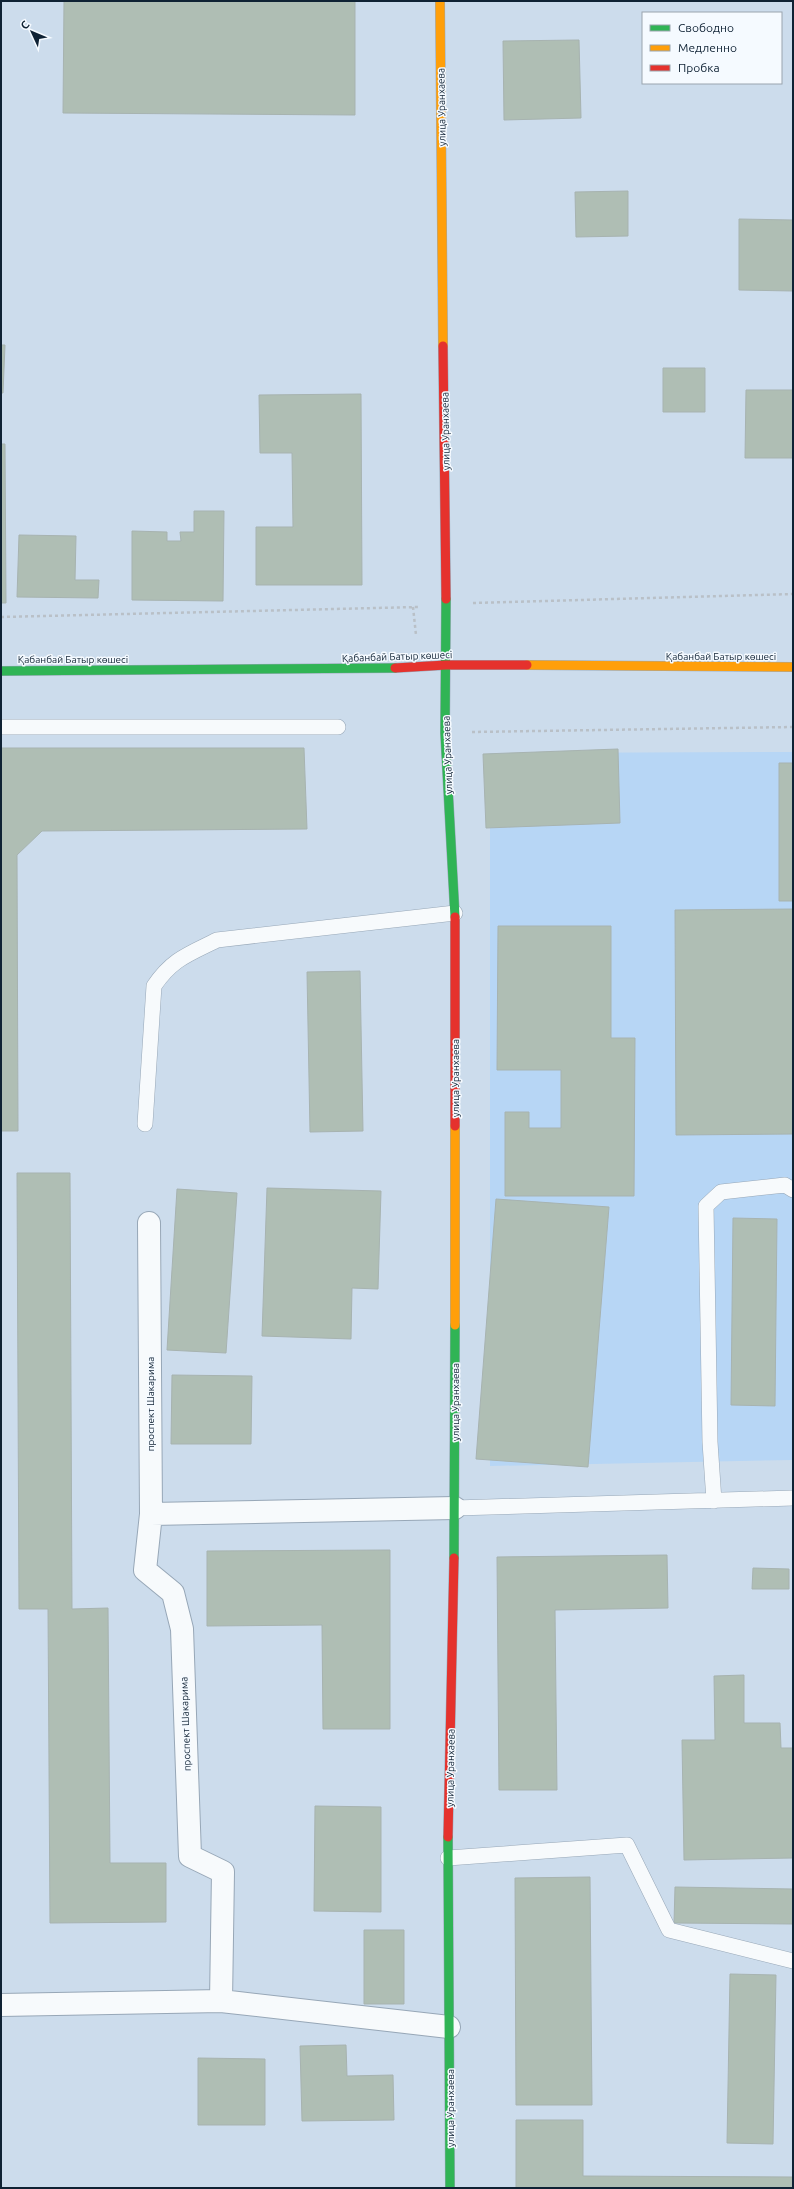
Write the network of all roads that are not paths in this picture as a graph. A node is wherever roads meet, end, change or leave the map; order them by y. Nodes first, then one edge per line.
1 (440, 1) edge
2 (446, 665) junction
3 (793, 667) edge
4 (1, 671) edge
5 (1, 727) edge
6 (338, 727) dead end
7 (455, 913) junction
8 (145, 1124) dead end
9 (793, 1190) edge
10 (149, 1223) dead end
11 (793, 1498) edge
12 (714, 1501) junction
13 (455, 1508) junction
14 (151, 1514) junction
15 (448, 1858) junction
16 (793, 1961) edge
17 (221, 2001) junction
18 (1, 2005) edge
19 (449, 2027) junction
20 (450, 2188) edge

1 - 2 street, улица Уранхаева
2 - 3 street, Қабанбай Батыр көшесі
2 - 4 street, Қабанбай Батыр көшесі
2 - 7 street, улица Уранхаева
5 - 6 lane
7 - 8 lane
7 - 13 street, улица Уранхаева
9 - 12 lane
10 - 14 street, проспект Шакарима
11 - 12 lane
12 - 13 lane
13 - 14 street
13 - 15 street, улица Уранхаева
14 - 17 street, проспект Шакарима
15 - 16 lane
15 - 19 street, улица Уранхаева
17 - 18 street
17 - 19 street
19 - 20 street, улица Уранхаева

